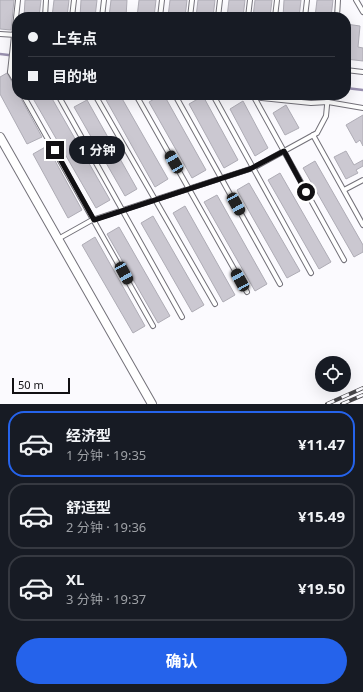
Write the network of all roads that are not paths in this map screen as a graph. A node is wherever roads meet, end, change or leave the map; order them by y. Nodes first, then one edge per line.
1 (18, 0) edge
2 (46, 0) edge
3 (74, 0) edge
4 (104, 0) edge
5 (162, 0) edge
6 (192, 0) edge
7 (220, 0) edge
8 (250, 0) edge
9 (277, 0) edge
10 (307, 0) edge
11 (338, 0) edge
12 (356, 0) edge
13 (17, 12) edge
14 (45, 12) edge
15 (73, 12) edge
16 (103, 12) edge
17 (161, 12) edge
18 (191, 12) edge
19 (219, 12) edge
20 (249, 12) edge
21 (276, 12) edge
22 (306, 12) edge
23 (337, 12) edge
24 (363, 12) edge
25 (0, 34) edge
26 (12, 35) edge
27 (12, 56) edge
28 (351, 71) edge
29 (10, 72) joint
30 (363, 72) edge
31 (12, 75) edge
32 (26, 100) edge
33 (61, 100) edge
34 (97, 100) edge
35 (139, 100) edge
36 (179, 100) edge
37 (215, 100) edge
38 (256, 100) edge
39 (282, 100) edge
40 (324, 100) edge
41 (328, 100) edge
42 (332, 100) edge
43 (363, 108) edge
44 (313, 135) junction
45 (0, 137) edge
46 (284, 151) junction
47 (253, 168) junction
48 (222, 178) junction
49 (363, 180) edge
50 (189, 189) junction
51 (344, 190) junction
52 (155, 200) junction
53 (122, 210) junction
54 (94, 220) junction
55 (363, 225) edge
56 (58, 239) junction
57 (344, 260) dead end
58 (311, 272) dead end
59 (280, 284) dead end
60 (247, 292) dead end
61 (215, 304) dead end
62 (182, 317) dead end
63 (153, 326) dead end
64 (152, 404) edge

1 - 13 lane
2 - 14 lane
3 - 15 lane
4 - 16 lane
5 - 17 lane
6 - 18 lane
7 - 19 lane
8 - 20 lane
9 - 21 lane
10 - 22 lane
11 - 23 lane
12 - 24 lane
25 - 26 lane
27 - 29 lane
28 - 30 lane
29 - 31 lane
32 - 54 lane
33 - 53 lane
34 - 52 lane
35 - 50 lane
36 - 48 lane
37 - 47 lane
38 - 46 lane
39 - 40 lane
41 - 44 lane
42 - 43 lane
44 - 46 lane
44 - 51 lane
45 - 56 street
46 - 47 lane
46 - 57 lane
47 - 48 lane
47 - 58 lane
48 - 50 lane
48 - 59 lane
49 - 51 lane
50 - 52 lane
50 - 60 lane
51 - 55 lane
52 - 53 lane
52 - 61 lane
53 - 54 lane
53 - 62 lane
54 - 56 lane
54 - 63 lane
56 - 64 street

